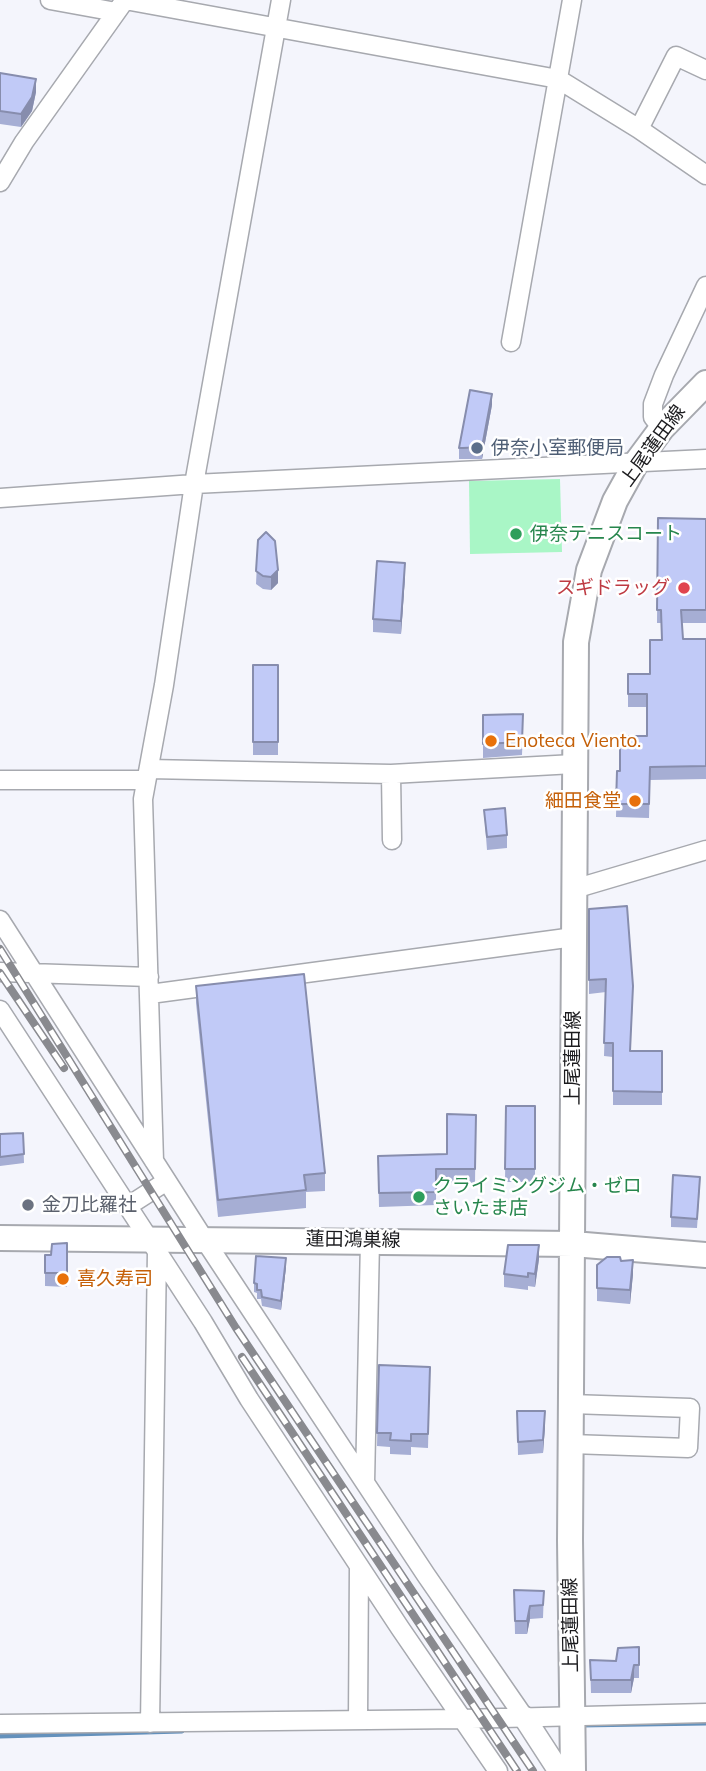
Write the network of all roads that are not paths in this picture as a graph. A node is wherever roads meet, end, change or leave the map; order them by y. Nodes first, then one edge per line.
1 (50, 0) edge
2 (281, 0) edge
3 (572, 0) edge
4 (122, 4) edge
5 (276, 27) junction
6 (706, 70) edge
7 (558, 79) junction
8 (639, 129) junction
9 (706, 176) edge
10 (0, 182) edge
11 (706, 286) edge
12 (511, 342) dead end
13 (706, 383) edge
14 (662, 428) junction
15 (706, 459) edge
16 (636, 463) junction
17 (194, 484) junction
18 (0, 498) edge
19 (574, 764) junction
20 (391, 774) junction
21 (148, 775) junction
22 (0, 780) edge
23 (392, 840) dead end
24 (706, 850) edge
25 (574, 889) junction
26 (0, 920) edge
27 (574, 937) junction
28 (0, 972) edge
29 (33, 974) junction
30 (150, 985) junction
31 (0, 1010) edge
32 (154, 1161) junction
33 (167, 1181) junction
34 (128, 1206) junction
35 (0, 1238) edge
36 (204, 1239) junction
37 (370, 1240) junction
38 (573, 1244) junction
39 (153, 1245) junction
40 (706, 1255) edge
41 (572, 1404) junction
42 (571, 1444) junction
43 (365, 1483) junction
44 (359, 1566) junction
45 (706, 1713) edge
46 (524, 1717) junction
47 (461, 1719) junction
48 (358, 1720) junction
49 (150, 1723) junction
50 (0, 1724) edge
51 (572, 1728) junction
52 (498, 1771) edge
53 (559, 1771) edge
54 (573, 1771) edge

1 - 4 street
2 - 5 street
3 - 7 street
4 - 5 street
4 - 10 street
5 - 7 street
5 - 17 street
6 - 8 street
7 - 8 street
7 - 12 street
8 - 9 street
11 - 14 street
13 - 14 main road, 上尾蓮田線
14 - 16 main road, 上尾蓮田線
15 - 16 street
16 - 17 street
16 - 19 main road, 上尾蓮田線
17 - 18 street
17 - 21 street
19 - 20 street
19 - 25 main road, 上尾蓮田線
20 - 21 street
20 - 23 street
21 - 22 street
21 - 30 street
24 - 25 street
25 - 27 main road, 上尾蓮田線
26 - 29 street
27 - 30 street
27 - 38 main road, 上尾蓮田線
28 - 29 street
29 - 30 street
29 - 32 street
30 - 32 street
31 - 34 street
32 - 33 street
33 - 34 street
33 - 36 street
34 - 39 street
35 - 39 main road, 蓮田鴻巣線
36 - 37 main road, 蓮田鴻巣線
36 - 39 main road, 蓮田鴻巣線
36 - 43 street
37 - 38 main road, 蓮田鴻巣線
37 - 43 street
38 - 40 main road, 蓮田鴻巣線
38 - 41 main road, 上尾蓮田線
39 - 44 street
39 - 49 street
41 - 42 main road, 上尾蓮田線
41 - 42 street
42 - 51 main road, 上尾蓮田線
43 - 46 street
44 - 47 street
44 - 48 street
45 - 51 street
46 - 47 street
46 - 51 street
46 - 53 street
47 - 48 street
47 - 52 street
48 - 49 street
49 - 50 street
51 - 54 main road, 上尾蓮田線

